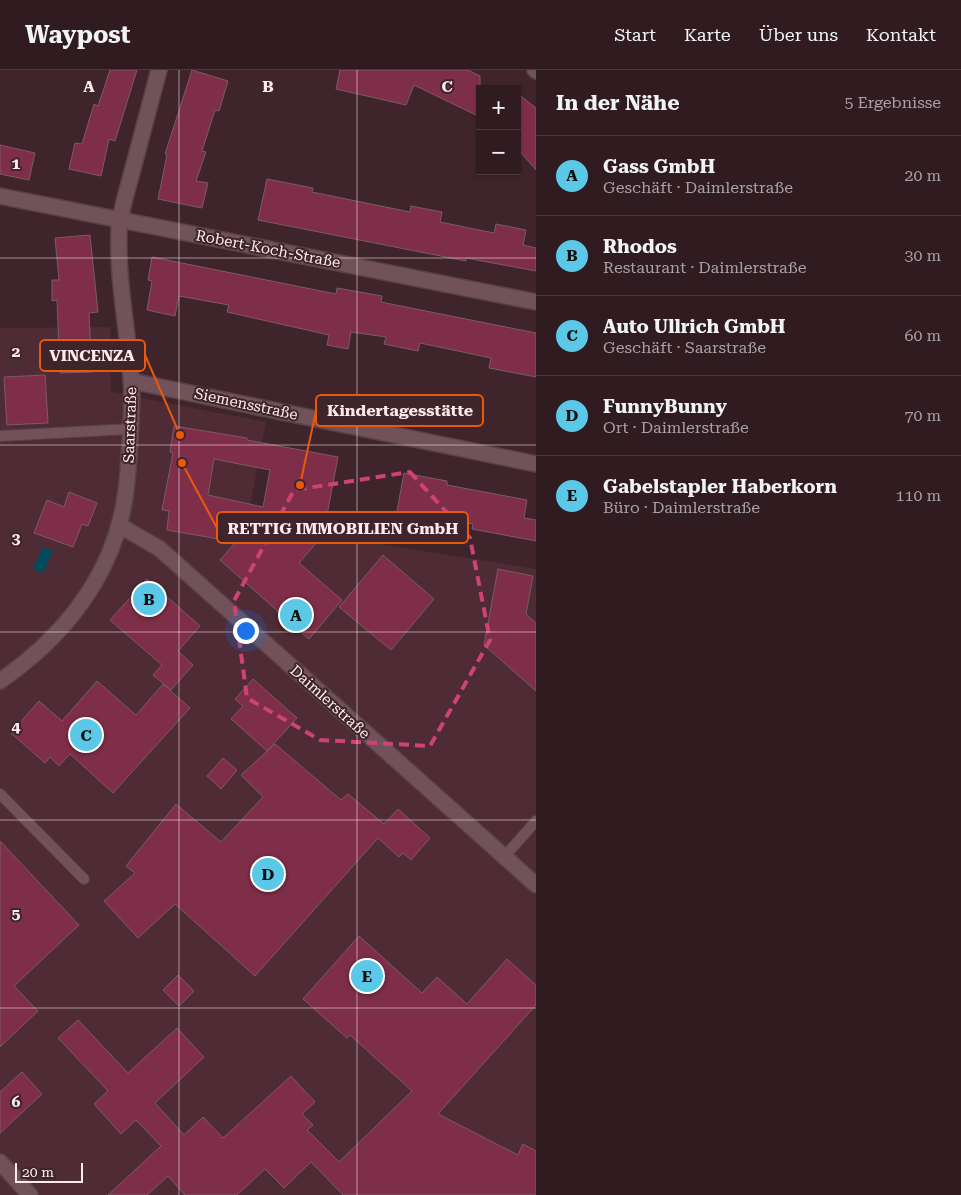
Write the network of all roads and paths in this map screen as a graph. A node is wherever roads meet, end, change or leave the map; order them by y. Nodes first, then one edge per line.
1 (159, 70) edge
2 (0, 196) edge
3 (120, 219) junction
4 (536, 302) edge
5 (131, 380) junction
6 (130, 429) junction
7 (0, 436) edge
8 (536, 464) edge
9 (119, 525) junction
10 (0, 681) edge
11 (0, 794) edge
12 (536, 821) edge
13 (504, 857) junction
14 (84, 879) dead end
15 (536, 886) edge
16 (0, 1162) edge
17 (30, 1195) edge

1 - 3 street, Saarstraße
2 - 3 street, Robert-Koch-Straße
3 - 4 street, Robert-Koch-Straße
3 - 5 street, Saarstraße
5 - 6 street, Saarstraße
5 - 8 street, Siemensstraße
6 - 7 lane
6 - 9 street, Saarstraße
9 - 10 street, Saarstraße
9 - 13 street, Daimlerstraße
11 - 14 lane
12 - 13 lane
13 - 15 street, Daimlerstraße
16 - 17 street

